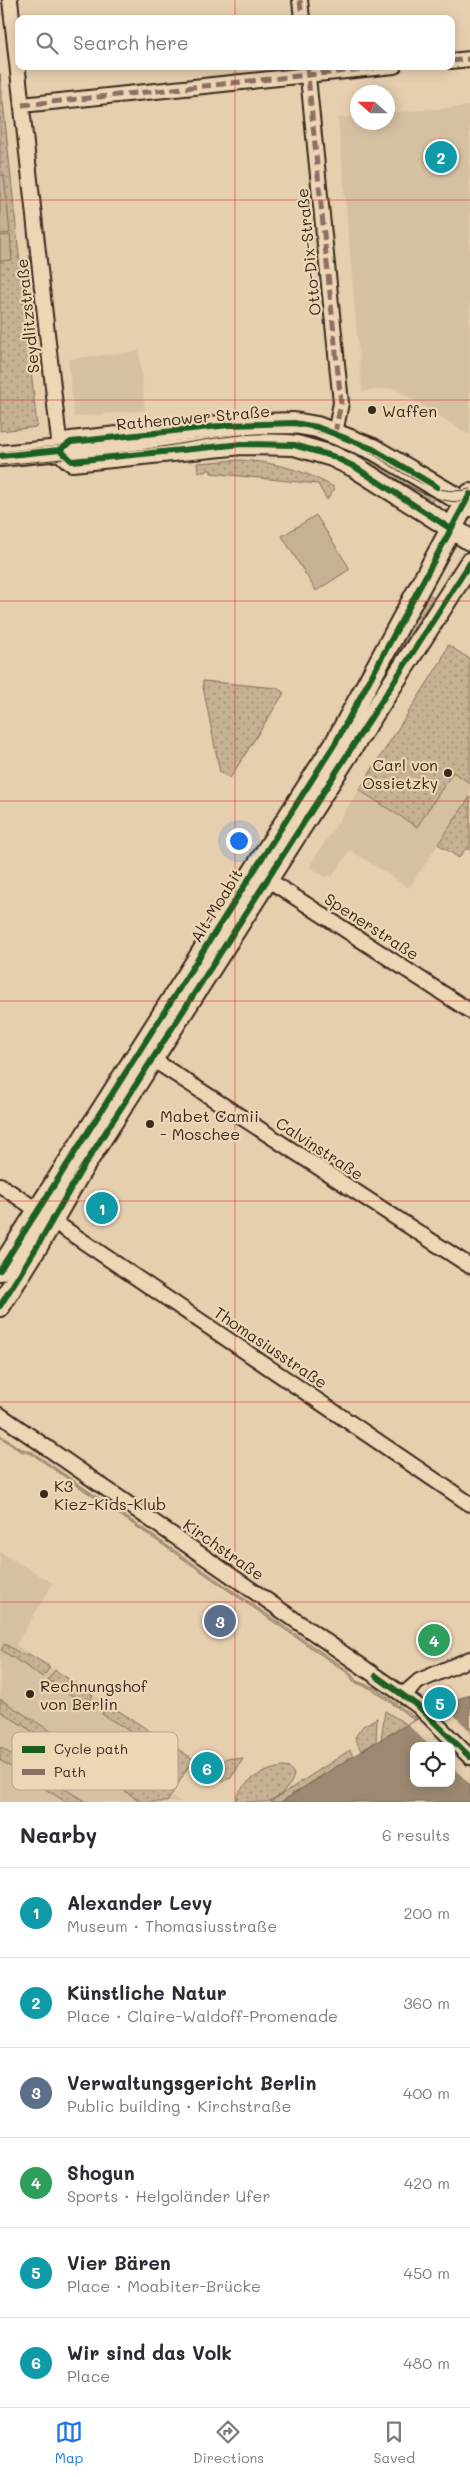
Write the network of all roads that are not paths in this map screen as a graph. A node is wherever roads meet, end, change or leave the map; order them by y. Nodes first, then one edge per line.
1 (10, 0) edge
2 (300, 0) edge
3 (302, 15) edge
4 (15, 43) edge
5 (470, 59) edge
6 (455, 61) edge
7 (18, 70) edge
8 (307, 70) edge
9 (22, 104) junction
10 (335, 433) junction
11 (60, 450) junction
12 (0, 456) edge
13 (469, 501) edge
14 (451, 529) junction
15 (470, 540) edge
16 (470, 563) edge
17 (261, 875) junction
18 (470, 1011) edge
19 (152, 1059) junction
20 (0, 1185) edge
21 (45, 1215) junction
22 (470, 1266) edge
23 (0, 1270) edge
24 (0, 1306) edge
25 (0, 1415) edge
26 (470, 1504) edge
27 (470, 1659) edge
28 (403, 1695) junction
29 (470, 1757) edge

1 - 4 street, Seydlitzstraße
2 - 3 street
5 - 6 street
7 - 9 street, Seydlitzstraße
8 - 9 street
8 - 10 street, Otto-Dix-Straße
9 - 11 street, Seydlitzstraße
10 - 11 main road, Rathenower Straße
10 - 13 main road, Rathenower Straße
11 - 12 main road, Rathenower Straße
11 - 14 main road, Rathenower Straße
13 - 14 main road, Alt-Moabit
14 - 15 main road, Rathenower Straße
14 - 17 main road, Alt-Moabit
16 - 17 main road, Alt-Moabit
17 - 18 street, Spenerstraße
17 - 19 main road, Alt-Moabit
17 - 21 main road, Alt-Moabit
19 - 21 main road, Alt-Moabit
19 - 22 street, Calvinstraße
20 - 21 street, Thomasiusstraße
21 - 23 main road, Alt-Moabit
21 - 24 main road, Alt-Moabit
21 - 26 street, Thomasiusstraße
25 - 28 street, Kirchstraße
27 - 28 street
28 - 29 street, Kirchstraße

